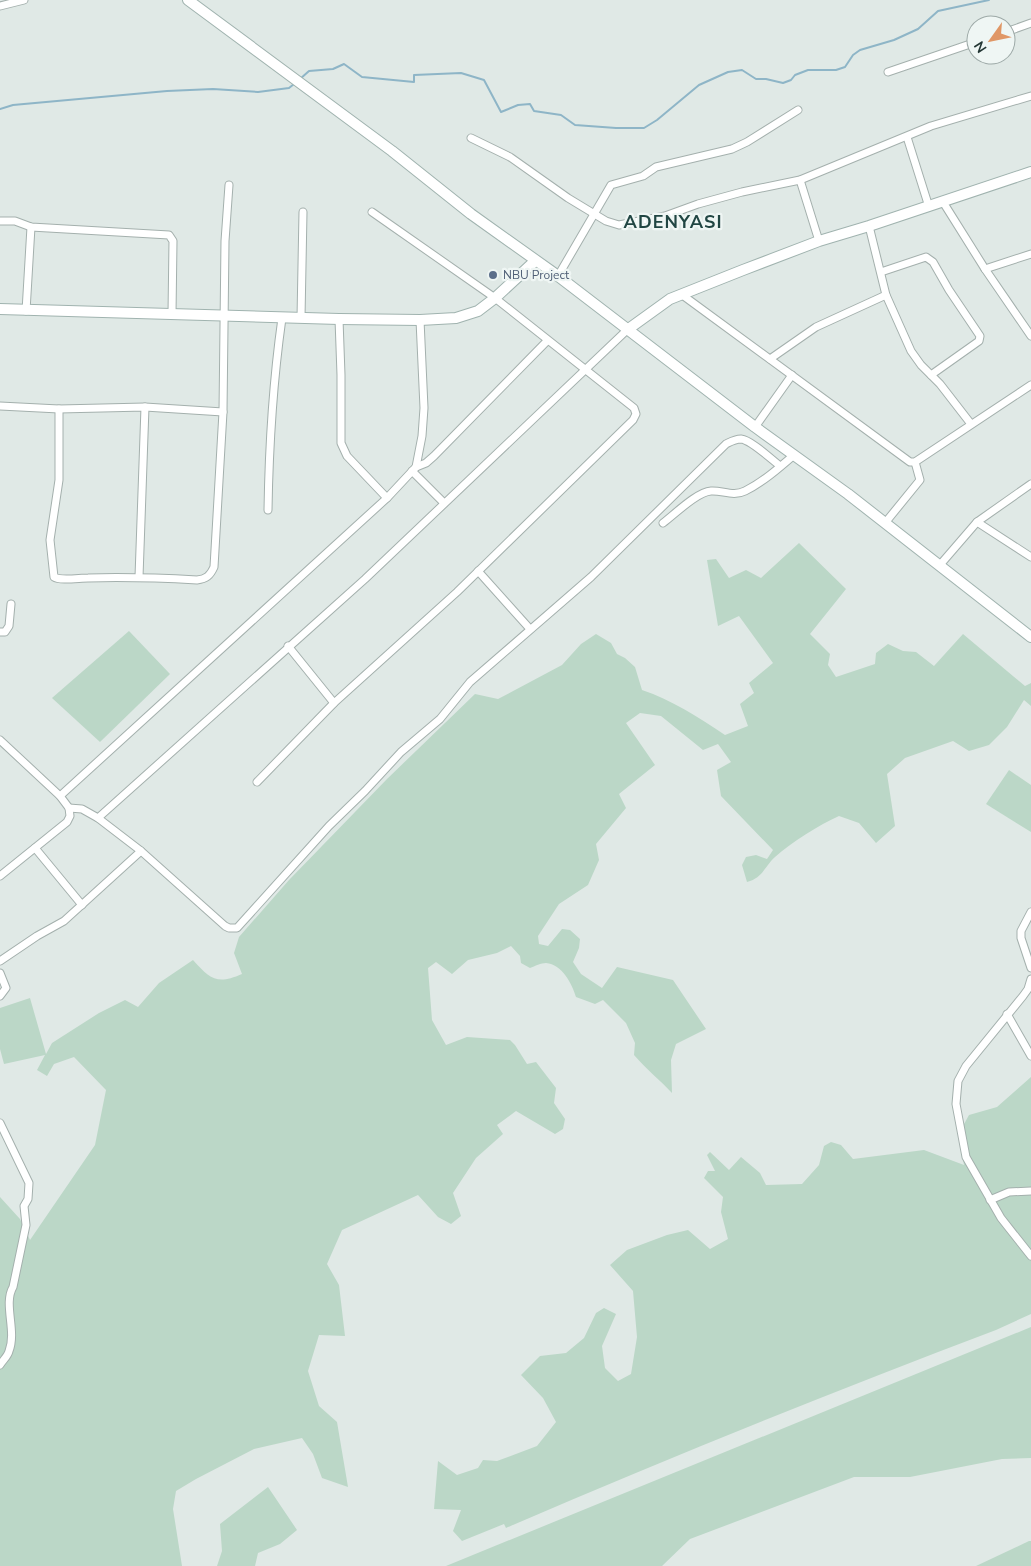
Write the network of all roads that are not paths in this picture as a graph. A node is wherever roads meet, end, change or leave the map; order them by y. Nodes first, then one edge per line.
1 (24, 0) edge
2 (188, 0) edge
3 (0, 6) edge
4 (1031, 23) edge
5 (1016, 28) edge
6 (966, 45) edge
7 (888, 72) dead end
8 (1031, 96) edge
9 (798, 110) dead end
10 (906, 137) junction
11 (471, 138) dead end
12 (1031, 172) edge
13 (800, 180) junction
14 (229, 185) dead end
15 (943, 202) junction
16 (928, 207) junction
17 (303, 212) dead end
18 (372, 212) dead end
19 (594, 214) junction
20 (0, 221) edge
21 (869, 226) junction
22 (31, 227) junction
23 (819, 241) junction
24 (1031, 254) edge
25 (535, 260) junction
26 (985, 269) junction
27 (880, 272) junction
28 (558, 276) junction
29 (681, 294) junction
30 (886, 295) junction
31 (495, 298) junction
32 (0, 309) edge
33 (26, 311) junction
34 (172, 314) junction
35 (224, 316) junction
36 (282, 318) junction
37 (301, 318) junction
38 (339, 319) junction
39 (420, 320) junction
40 (627, 330) junction
41 (1031, 336) edge
42 (547, 340) junction
43 (770, 359) junction
44 (585, 369) junction
45 (792, 375) junction
46 (930, 375) junction
47 (1031, 385) edge
48 (0, 406) edge
49 (146, 407) junction
50 (59, 409) junction
51 (222, 412) junction
52 (971, 424) junction
53 (755, 427) junction
54 (794, 455) junction
55 (915, 462) junction
56 (780, 466) junction
57 (414, 469) junction
58 (1031, 484) edge
59 (387, 498) junction
60 (444, 503) junction
61 (268, 510) dead end
62 (885, 522) junction
63 (977, 522) junction
64 (663, 523) dead end
65 (1031, 557) edge
66 (939, 566) junction
67 (478, 571) junction
68 (139, 578) junction
69 (11, 604) dead end
70 (530, 629) junction
71 (0, 632) edge
72 (1031, 636) edge
73 (288, 646) junction
74 (334, 703) junction
75 (0, 740) edge
76 (257, 782) dead end
77 (60, 796) junction
78 (69, 808) junction
79 (98, 818) junction
80 (36, 848) junction
81 (141, 851) junction
82 (0, 876) edge
83 (82, 905) junction
84 (1031, 912) edge
85 (0, 961) edge
86 (1031, 968) edge
87 (0, 973) edge
88 (1031, 979) edge
89 (0, 996) edge
90 (1007, 1014) junction
91 (1031, 1056) edge
92 (0, 1123) edge
93 (1031, 1191) edge
94 (990, 1200) junction
95 (1031, 1256) edge
96 (0, 1365) edge

1 - 3 street
2 - 25 street
4 - 5 street
6 - 7 street
8 - 10 street
9 - 19 street
10 - 13 street
10 - 16 street
11 - 19 street
12 - 15 street
13 - 19 street
13 - 23 street
14 - 35 street
15 - 16 street
15 - 26 street
16 - 21 street
17 - 37 street
18 - 31 street
19 - 28 street
20 - 22 street
21 - 23 street
21 - 27 street
22 - 33 street
22 - 34 street
23 - 29 street
24 - 26 street
25 - 28 street
25 - 31 street
26 - 41 street
27 - 30 street
27 - 46 street
28 - 40 street
29 - 40 street
29 - 43 street
30 - 43 street
30 - 46 street
31 - 39 street
31 - 42 street
32 - 33 street
33 - 34 street
34 - 35 street
35 - 36 street
35 - 51 street
36 - 37 street
36 - 61 street
37 - 38 street
38 - 39 street
38 - 59 street
39 - 57 street
40 - 44 street
40 - 53 street
42 - 44 street
42 - 57 street
43 - 45 street
44 - 60 street
44 - 67 street
45 - 53 street
45 - 55 street
46 - 52 street
47 - 52 street
48 - 50 street
49 - 50 street
49 - 51 street
49 - 68 street
50 - 68 street
51 - 68 street
52 - 55 street
53 - 54 street
54 - 56 street
54 - 62 street
55 - 62 street
56 - 64 street
56 - 70 street
57 - 59 street
57 - 60 street
58 - 63 street
59 - 77 street
60 - 73 street
62 - 66 street
63 - 65 street
63 - 66 street
66 - 72 street
67 - 70 street
67 - 74 street
69 - 71 street
70 - 81 street
73 - 74 street
73 - 79 street
74 - 76 street
75 - 77 street
77 - 78 street
78 - 79 street
78 - 80 street
79 - 81 street
80 - 82 street
80 - 83 street
81 - 83 street
83 - 85 street
84 - 86 street
87 - 89 street
88 - 90 street
90 - 91 street
90 - 94 street
92 - 96 street
93 - 94 street
94 - 95 street

